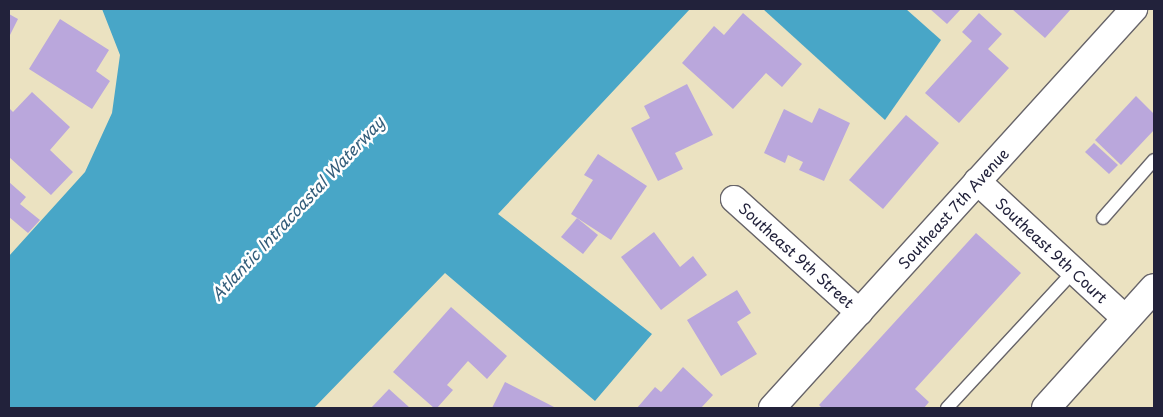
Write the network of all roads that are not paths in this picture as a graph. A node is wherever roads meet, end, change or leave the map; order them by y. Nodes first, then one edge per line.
1 (1134, 9) edge
2 (1154, 160) edge
3 (977, 181) junction
4 (734, 199) dead end
5 (1103, 218) dead end
6 (1074, 271) junction
7 (1154, 288) edge
8 (859, 312) junction
9 (1126, 319) junction
10 (772, 408) edge
11 (946, 408) edge
12 (1046, 408) edge

1 - 3 street, Southeast 7th Avenue
2 - 5 lane
3 - 6 street, Southeast 9th Court
3 - 8 street, Southeast 7th Avenue
4 - 8 street, Southeast 9th Street
6 - 9 street, Southeast 9th Court
6 - 11 lane
7 - 9 main road
8 - 10 street, Southeast 7th Avenue
9 - 12 main road

